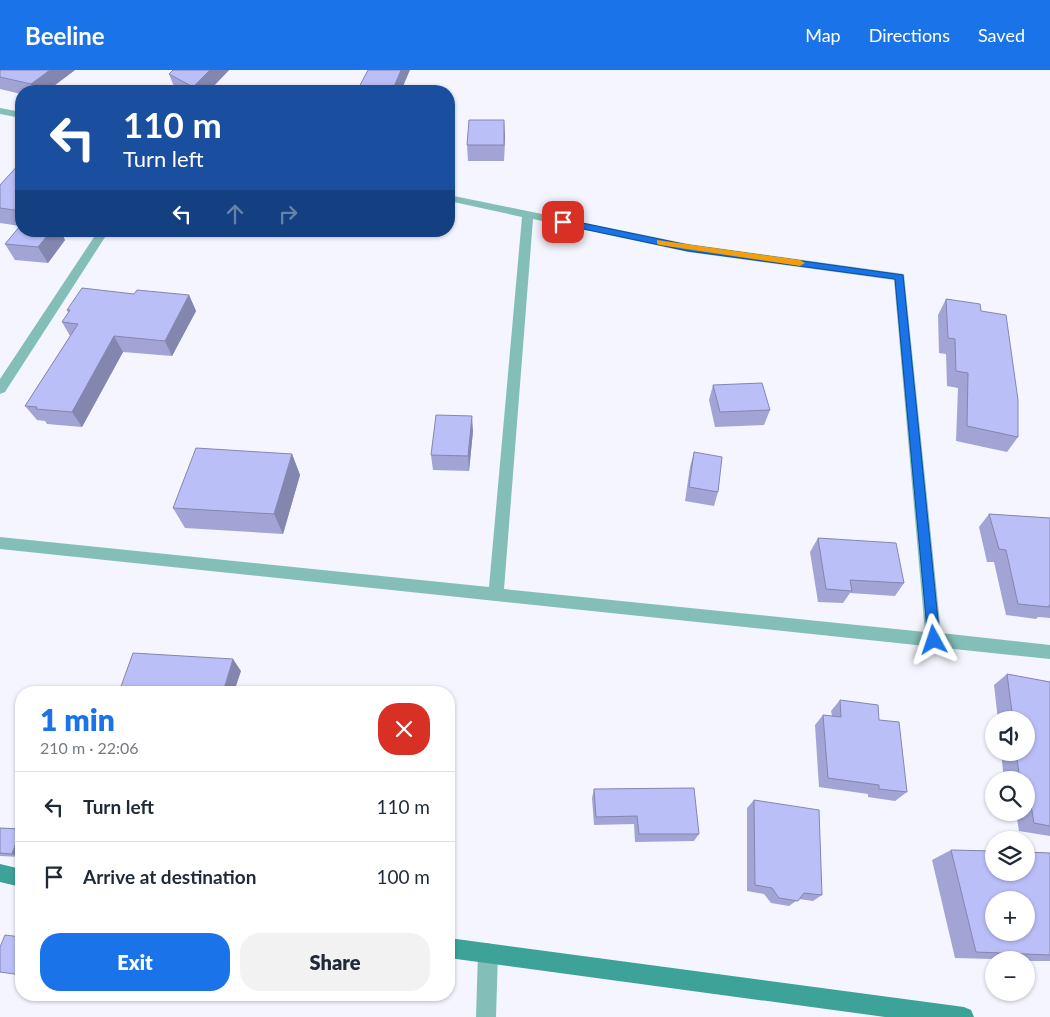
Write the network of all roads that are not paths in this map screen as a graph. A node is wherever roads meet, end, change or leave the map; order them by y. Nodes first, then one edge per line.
1 (0, 111) edge
2 (15, 114) edge
3 (455, 199) edge
4 (528, 214) junction
5 (100, 237) edge
6 (0, 389) edge
7 (0, 543) edge
8 (496, 595) junction
9 (934, 640) junction
10 (1050, 652) edge
11 (0, 873) edge
12 (15, 877) edge
13 (455, 949) edge
14 (488, 953) junction
15 (486, 1017) edge
16 (964, 1017) edge

1 - 2 street
3 - 4 street
4 - 8 street
4 - 9 street
5 - 6 street
7 - 8 street
8 - 9 street
9 - 10 street
11 - 12 street
13 - 14 street
14 - 15 street
14 - 16 street

